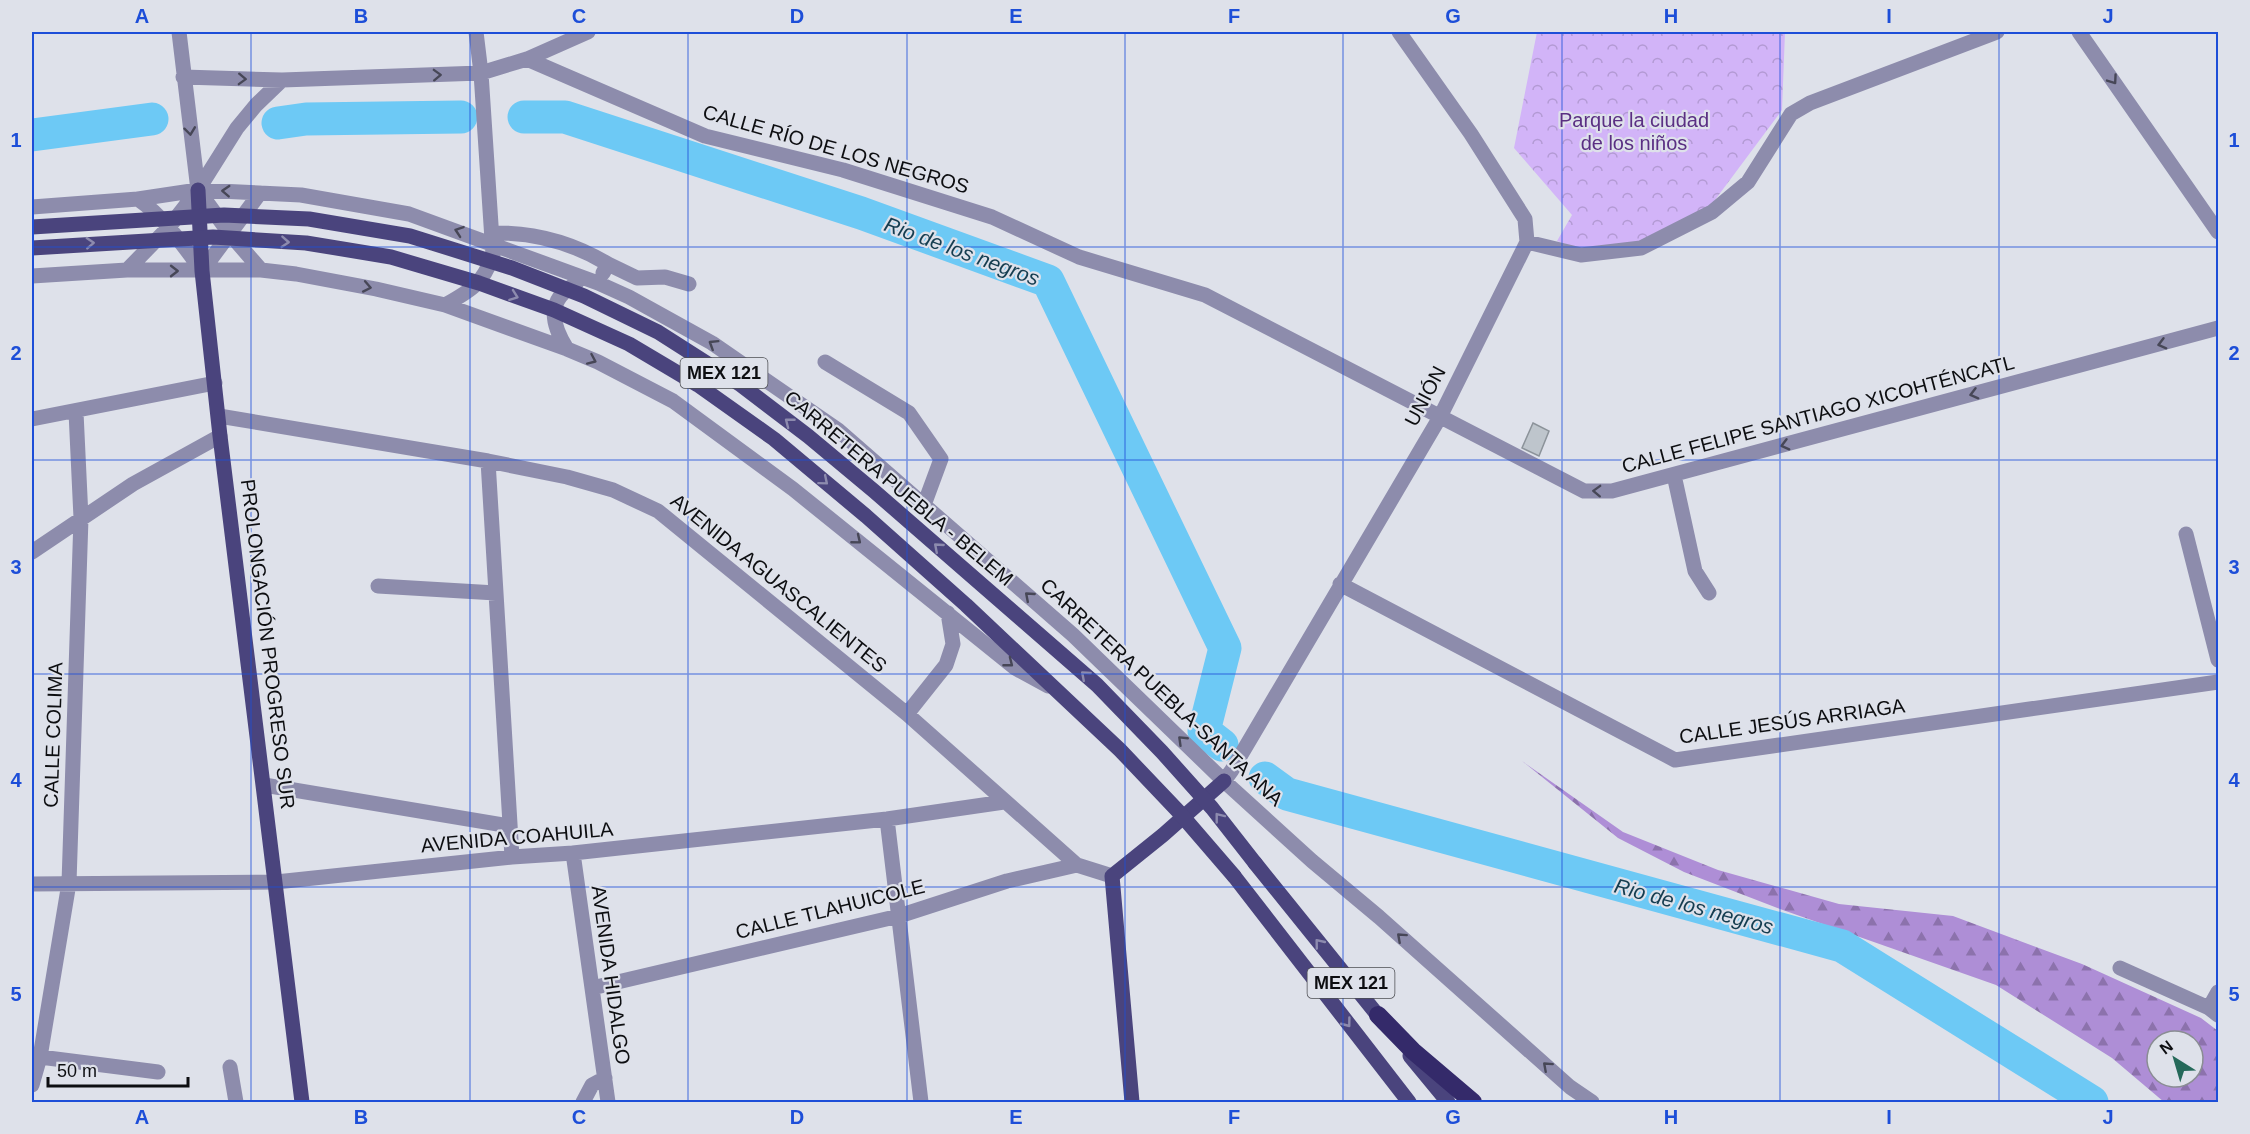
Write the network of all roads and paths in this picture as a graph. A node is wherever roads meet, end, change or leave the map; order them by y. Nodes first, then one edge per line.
1 (178, 32) edge
2 (476, 32) edge
3 (588, 32) edge
4 (1399, 32) edge
5 (1997, 32) edge
6 (2079, 32) edge
7 (527, 58) junction
8 (481, 73) junction
9 (183, 77) junction
10 (282, 80) junction
11 (198, 190) junction
12 (260, 194) junction
13 (138, 199) junction
14 (32, 207) edge
15 (32, 227) edge
16 (169, 227) junction
17 (2218, 232) edge
18 (230, 234) junction
19 (493, 238) junction
20 (1527, 242) junction
21 (32, 248) edge
22 (608, 264) junction
23 (127, 270) junction
24 (261, 270) junction
25 (202, 271) junction
26 (32, 276) edge
27 (594, 282) junction
28 (690, 284) dead end
29 (445, 305) junction
30 (2218, 328) edge
31 (567, 349) junction
32 (825, 362) dead end
33 (215, 383) junction
34 (76, 412) junction
35 (219, 416) junction
36 (1440, 417) junction
37 (32, 419) edge
38 (220, 436) junction
39 (488, 461) junction
40 (1674, 475) junction
41 (924, 505) junction
42 (81, 519) junction
43 (2186, 534) dead end
44 (32, 552) edge
45 (1340, 584) junction
46 (378, 586) dead end
47 (496, 593) junction
48 (1709, 593) dead end
49 (948, 613) junction
50 (2218, 660) edge
51 (2218, 682) edge
52 (1060, 692) junction
53 (907, 714) junction
54 (1224, 781) junction
55 (264, 785) junction
56 (1004, 802) junction
57 (887, 819) junction
58 (510, 826) junction
59 (573, 854) junction
60 (512, 857) junction
61 (1077, 865) junction
62 (1112, 876) junction
63 (276, 882) junction
64 (69, 883) junction
65 (32, 884) edge
66 (899, 916) junction
67 (2120, 968) dead end
68 (592, 988) junction
69 (2218, 992) edge
70 (2214, 1012) edge
71 (1378, 1015) junction
72 (40, 1057) junction
73 (230, 1067) dead end
74 (158, 1072) dead end
75 (605, 1078) junction
76 (32, 1085) edge
77 (236, 1102) edge
78 (302, 1102) edge
79 (583, 1102) edge
80 (608, 1102) edge
81 (921, 1102) edge
82 (1132, 1102) edge
83 (1409, 1102) edge
84 (1448, 1102) edge
85 (1473, 1102) edge
86 (1592, 1102) edge

1 - 9 street
2 - 8 street
3 - 7 street
4 - 20 street
5 - 20 street
6 -> 17 street
7 - 8 street
7 - 36 street, CALLE RÍO DE LOS NEGROS
10 -> 8 street
8 - 19 street
9 -> 10 street
9 -> 11 street
10 - 11 street
12 -> 11 street, CARRETERA PUEBLA-SANTA ANA
11 - 13 street, CARRETERA PUEBLA-SANTA ANA
11 - 16 street
11 - 18 street
11 - 25 main road, PROLONGACIÓN PROGRESO SUR
12 - 18 street
19 -> 12 street, CARRETERA PUEBLA-SANTA ANA
13 - 14 street, CARRETERA PUEBLA-SANTA ANA
13 - 16 street
71 -> 15 main road, CARRETERA PUEBLA - BELEM / MEX 121, bridge
16 - 23 street
16 - 25 street
18 - 24 street
18 - 25 street
19 - 22 street
19 - 27 street, CARRETERA PUEBLA-SANTA ANA
19 - 29 street
20 - 36 street, UNIÓN
21 -> 52 main road, MEX 121, bridge
22 - 27 street
22 - 28 street
23 -> 25 street
23 - 26 street
24 - 25 street
24 -> 29 street
25 - 33 main road, PROLONGACIÓN PROGRESO SUR
27 - 31 street
41 -> 27 street, CARRETERA PUEBLA-SANTA ANA
29 - 31 street
30 -> 40 street, CALLE FELIPE SANTIAGO XICOHTÉNCATL
31 -> 49 street
32 - 41 street
33 - 34 street
33 - 35 main road, PROLONGACIÓN PROGRESO SUR
34 - 37 street
34 - 42 street, CALLE COLIMA
35 - 38 main road, PROLONGACIÓN PROGRESO SUR
35 - 39 street, AVENIDA AGUASCALIENTES
40 -> 36 street, CALLE FELIPE SANTIAGO XICOHTÉNCATL
36 - 45 street, UNIÓN
38 - 42 street
38 - 55 main road, PROLONGACIÓN PROGRESO SUR
39 - 47 street
39 - 53 street, AVENIDA AGUASCALIENTES
40 - 48 street
54 -> 41 street, CARRETERA PUEBLA-SANTA ANA
42 - 44 street
42 - 64 street, CALLE COLIMA
43 - 50 street
45 - 51 street, CALLE JESÚS ARRIAGA
45 - 54 street, UNIÓN
46 - 47 street
47 - 58 street
49 -> 52 street
49 - 53 street
52 -> 83 main road, MEX 121, bridge
53 - 56 street, AVENIDA AGUASCALIENTES
54 - 62 main road
86 -> 54 street, CARRETERA PUEBLA-SANTA ANA
55 - 58 street
55 - 63 main road, PROLONGACIÓN PROGRESO SUR
56 - 57 street, AVENIDA COAHUILA
56 - 61 street, AVENIDA AGUASCALIENTES
57 - 59 street, AVENIDA COAHUILA
57 - 66 street
58 - 60 street
59 - 60 street, AVENIDA COAHUILA
59 - 68 street, AVENIDA HIDALGO
60 - 63 street, AVENIDA COAHUILA
61 - 62 street, AVENIDA AGUASCALIENTES
61 - 66 street, CALLE TLAHUICOLE
62 - 82 main road
63 - 64 street, AVENIDA COAHUILA
63 - 78 main road, PROLONGACIÓN PROGRESO SUR
64 - 65 street, AVENIDA COAHUILA
64 - 72 street, CALLE COLIMA
66 - 68 street, CALLE TLAHUICOLE
66 - 81 street
67 - 70 street
68 - 75 street, AVENIDA HIDALGO
69 - 70 street
71 - 84 main road, CARRETERA PUEBLA - BELEM / MEX 121
71 - 85 highway
72 - 74 street
72 - 76 street, CALLE COLIMA
73 - 77 street
75 - 79 street
75 - 80 street, AVENIDA HIDALGO

